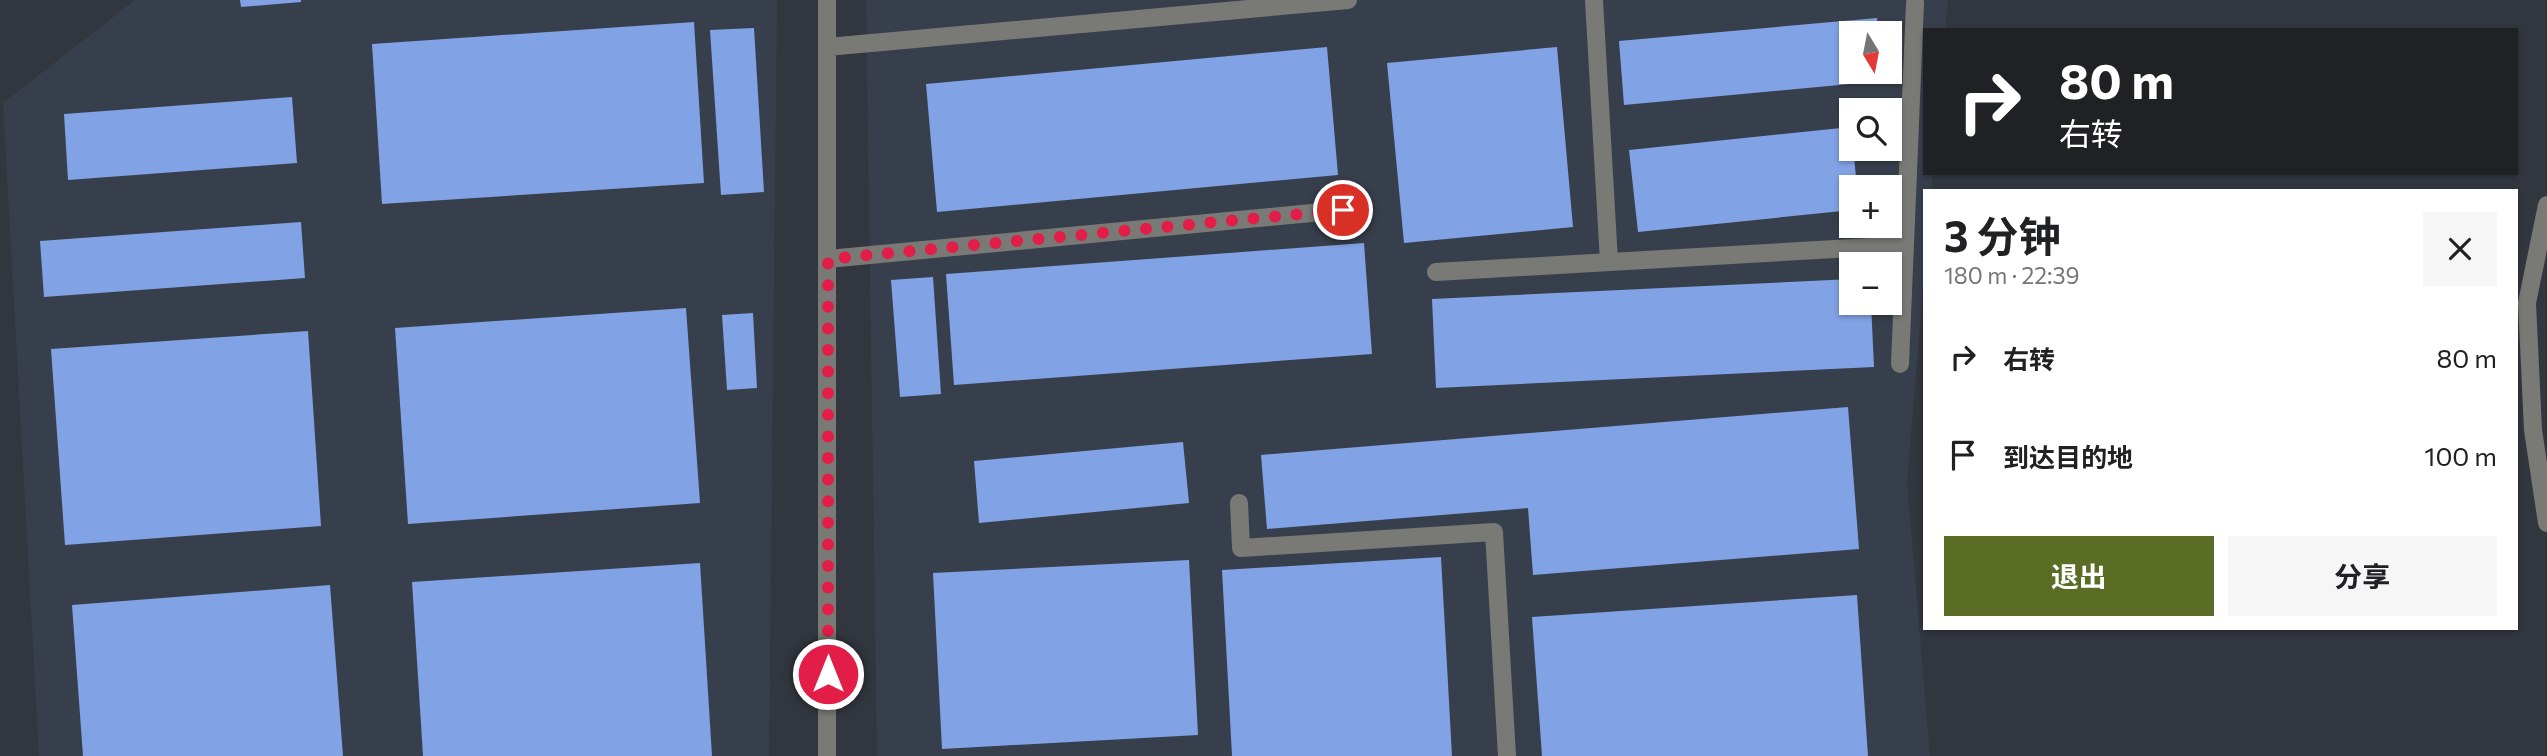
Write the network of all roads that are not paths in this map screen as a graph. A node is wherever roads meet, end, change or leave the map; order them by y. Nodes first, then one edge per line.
1 (827, 0) edge
2 (1348, 0) edge
3 (1594, 0) edge
4 (1915, 3) dead end
5 (827, 47) junction
6 (2547, 205) edge
7 (1343, 210) dead end
8 (1905, 245) junction
9 (828, 259) junction
10 (1609, 262) junction
11 (1436, 272) dead end
12 (1900, 364) dead end
13 (1239, 503) dead end
14 (2547, 523) edge
15 (827, 756) edge
16 (1507, 756) edge

1 - 5 street
2 - 5 street
3 - 10 street
4 - 8 street
5 - 9 street
6 - 14 street
7 - 9 street
8 - 10 street
8 - 12 street
9 - 15 street
10 - 11 street
13 - 16 street

